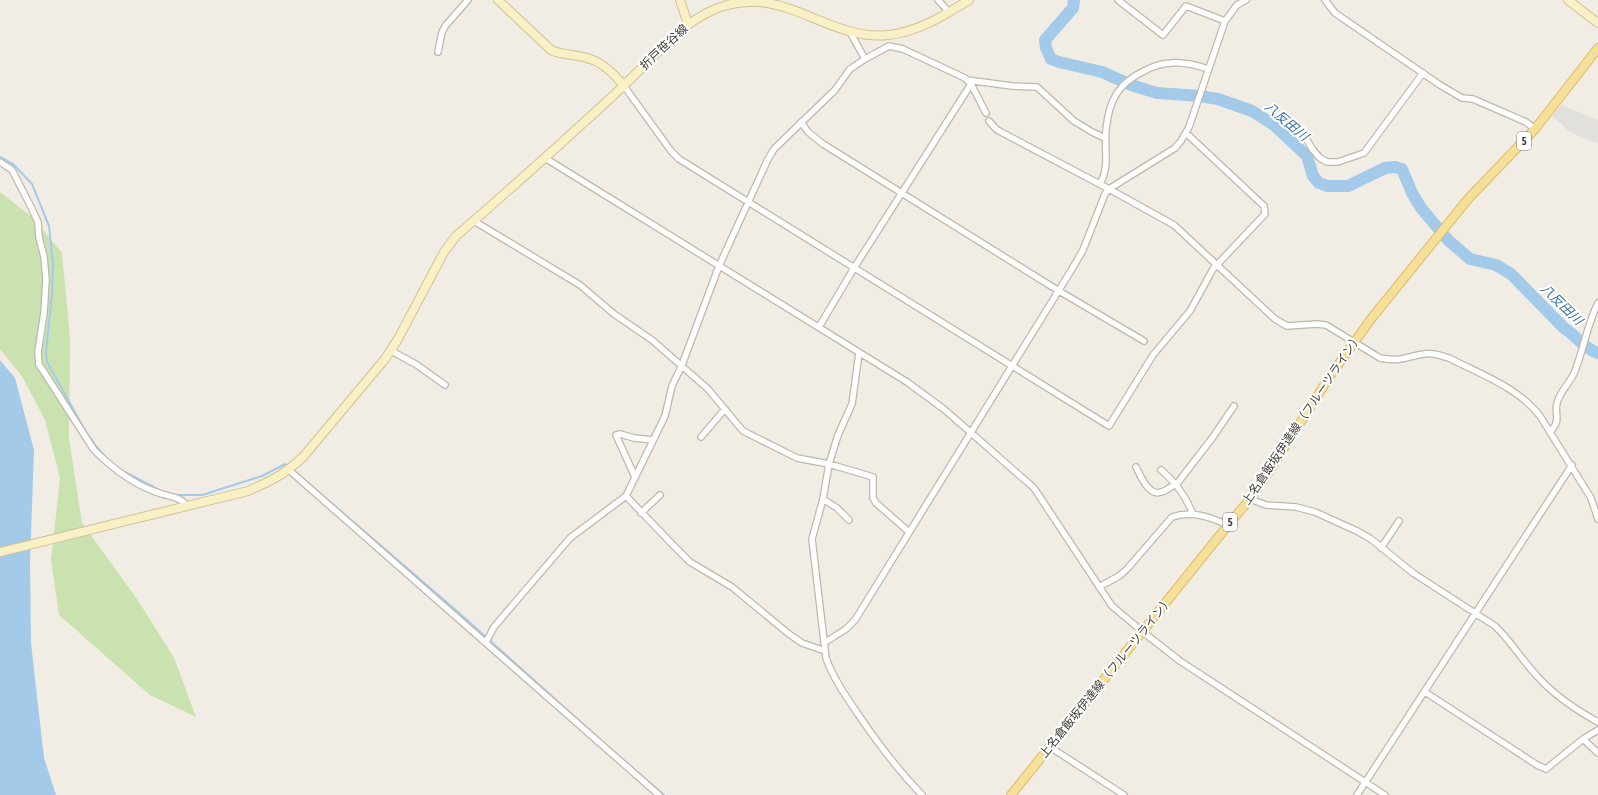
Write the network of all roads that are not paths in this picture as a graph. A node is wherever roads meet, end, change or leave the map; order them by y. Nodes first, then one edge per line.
1 (468, 0) edge
2 (498, 0) edge
3 (680, 0) edge
4 (938, 0) edge
5 (969, 0) edge
6 (1118, 0) edge
7 (1246, 0) edge
8 (1325, 0) edge
9 (1568, 0) edge
10 (949, 12) junction
11 (1225, 21) junction
12 (1598, 23) edge
13 (688, 24) junction
14 (850, 32) junction
15 (892, 34) junction
16 (889, 46) junction
17 (1598, 48) edge
18 (438, 52) dead end
19 (865, 59) junction
20 (1208, 69) junction
21 (1422, 73) junction
22 (969, 82) junction
23 (624, 86) junction
24 (986, 113) dead end
25 (989, 121) dead end
26 (800, 122) junction
27 (1535, 130) junction
28 (1186, 133) junction
29 (1305, 137) dead end
30 (1106, 138) junction
31 (545, 158) junction
32 (0, 162) edge
33 (1100, 184) junction
34 (1109, 188) junction
35 (902, 193) junction
36 (748, 201) junction
37 (474, 221) junction
38 (1216, 264) junction
39 (719, 266) junction
40 (854, 268) junction
41 (1059, 291) junction
42 (1598, 303) edge
43 (819, 327) junction
44 (1144, 341) dead end
45 (1353, 342) junction
46 (390, 350) junction
47 (859, 353) junction
48 (682, 365) junction
49 (1012, 366) junction
50 (445, 385) dead end
51 (1234, 406) dead end
52 (725, 409) junction
53 (971, 432) junction
54 (1550, 432) junction
55 (701, 437) dead end
56 (653, 440) junction
57 (829, 464) junction
58 (1572, 465) junction
59 (1136, 467) dead end
60 (289, 470) junction
61 (1161, 470) dead end
62 (635, 477) junction
63 (1175, 485) junction
64 (660, 495) dead end
65 (626, 496) junction
66 (823, 499) junction
67 (1250, 499) junction
68 (187, 506) junction
69 (641, 513) junction
70 (1193, 514) junction
71 (1598, 518) edge
72 (850, 520) dead end
73 (1399, 521) dead end
74 (1228, 525) junction
75 (909, 532) junction
76 (1381, 548) junction
77 (0, 552) edge
78 (1099, 587) junction
79 (1476, 613) junction
80 (1143, 632) junction
81 (486, 642) junction
82 (824, 643) junction
83 (825, 651) junction
84 (1425, 692) junction
85 (1598, 722) edge
86 (1598, 730) edge
87 (1583, 739) junction
88 (1050, 747) junction
89 (1598, 753) edge
90 (1366, 782) junction
91 (659, 795) edge
92 (922, 795) edge
93 (1011, 795) edge
94 (1124, 795) edge
95 (1358, 795) edge
96 (1385, 795) edge

1 - 18 street
2 - 23 street
3 - 13 street
4 - 10 street
5 - 10 street, 折戸笹谷線
6 - 11 street
7 - 11 street
8 - 21 street
9 - 12 street
10 - 15 street, 折戸笹谷線
11 - 20 street
13 - 14 street, 折戸笹谷線
13 - 23 street, 折戸笹谷線
14 - 15 street, 折戸笹谷線
14 - 19 street
15 - 16 street
16 - 19 street
16 - 22 street
17 - 27 main road, 上名倉飯坂伊達線（フルーツライン） / 5
19 - 26 street
20 - 28 street
20 - 30 street
21 - 27 street
21 - 29 street
22 - 24 street
22 - 30 street
22 - 35 street
23 - 31 street, 折戸笹谷線
23 - 36 street
25 - 33 street
26 - 35 street
26 - 36 street
27 - 45 main road, 上名倉飯坂伊達線（フルーツライン） / 5
28 - 34 street
28 - 38 street
30 - 33 street
31 - 37 street, 折戸笹谷線
31 - 39 street
32 - 68 street
33 - 34 street
34 - 38 street
34 - 41 street
35 - 40 street
35 - 41 street
36 - 39 street
36 - 40 street
37 - 46 street, 折戸笹谷線
37 - 48 street
38 - 45 street
38 - 49 street
39 - 43 street
39 - 48 street
40 - 43 street
40 - 49 street
41 - 44 street
41 - 49 street
42 - 54 street
43 - 47 street
45 - 54 street
45 - 67 main road, 上名倉飯坂伊達線（フルーツライン） / 5
46 - 50 street
46 - 60 street, 折戸笹谷線
47 - 53 street
47 - 57 street
48 - 52 street
48 - 56 street
49 - 53 street
51 - 63 street
52 - 55 street
52 - 57 street
53 - 75 street
53 - 78 street
54 - 58 street
56 - 62 street
56 - 62 street
57 - 66 street
57 - 75 street
58 - 71 street
58 - 79 street
59 - 63 street
60 - 68 street, 折戸笹谷線
60 - 81 street
61 - 63 street
62 - 65 street
63 - 70 street
64 - 69 street
65 - 69 street
65 - 81 street
66 - 72 street
66 - 82 street
67 - 74 main road, 上名倉飯坂伊達線（フルーツライン） / 5
67 - 76 street
68 - 77 street, 折戸笹谷線
69 - 83 street
70 - 74 street
70 - 78 street
73 - 76 street
74 - 80 main road, 上名倉飯坂伊達線（フルーツライン） / 5
75 - 82 street
76 - 79 street
78 - 80 street
79 - 84 street
79 - 85 street
80 - 88 main road, 上名倉飯坂伊達線（フルーツライン） / 5
80 - 90 street
81 - 91 street
82 - 83 street
83 - 92 street
84 - 87 street
84 - 90 street
86 - 87 street
87 - 89 street
88 - 93 main road, 上名倉飯坂伊達線（フルーツライン） / 5
88 - 94 street
90 - 95 street
90 - 96 street

